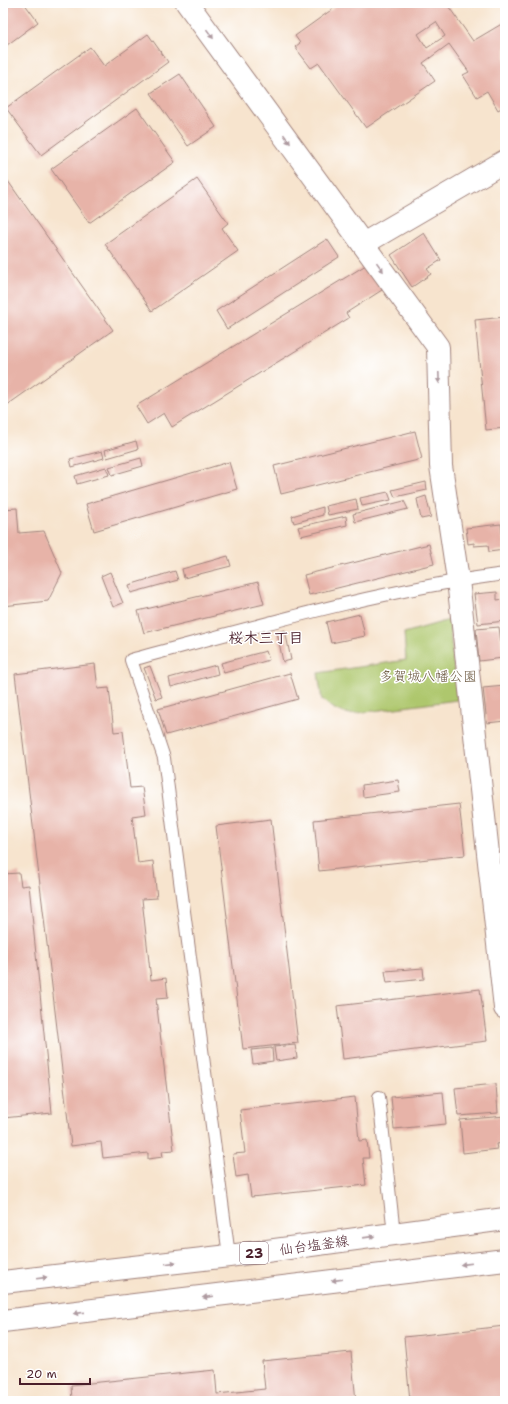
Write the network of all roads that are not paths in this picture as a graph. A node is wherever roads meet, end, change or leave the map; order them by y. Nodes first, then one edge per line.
1 (186, 3) edge
2 (505, 161) edge
3 (364, 244) junction
4 (505, 574) edge
5 (458, 580) junction
6 (505, 1008) edge
7 (379, 1097) dead end
8 (505, 1219) edge
9 (394, 1234) junction
10 (229, 1256) junction
11 (505, 1260) edge
12 (3, 1282) edge
13 (3, 1321) edge

1 -> 3 street
2 - 3 street
3 -> 5 street
4 - 5 lane
5 - 6 street
5 - 10 lane
7 - 9 lane
8 - 9 street, 仙台塩釜線 / 23
10 -> 9 street, 仙台塩釜線 / 23
12 -> 10 street, 仙台塩釜線 / 23
11 -> 13 street

